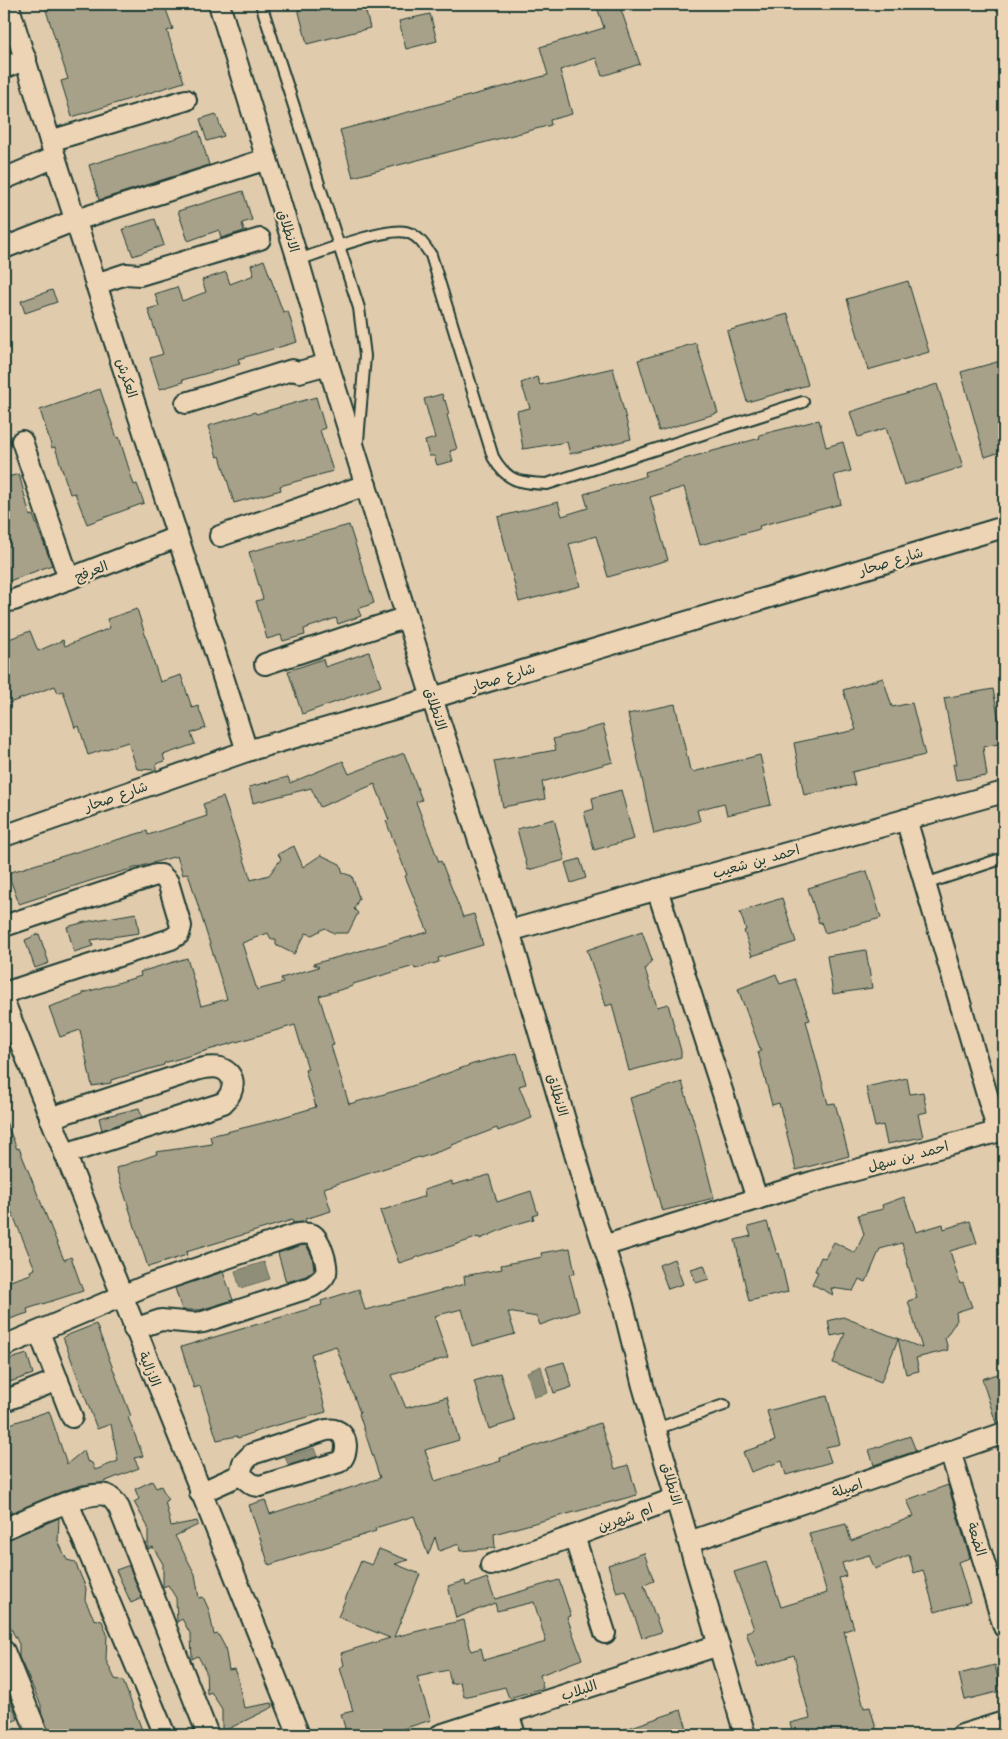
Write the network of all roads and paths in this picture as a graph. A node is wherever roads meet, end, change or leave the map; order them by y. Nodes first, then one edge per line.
1 (8, 4) edge
2 (219, 4) edge
3 (261, 4) edge
4 (26, 59) junction
5 (4, 68) edge
6 (186, 100) dead end
7 (53, 149) junction
8 (267, 159) junction
9 (4, 178) edge
10 (76, 220) junction
11 (260, 239) dead end
12 (338, 246) junction
13 (4, 248) edge
14 (298, 260) junction
15 (98, 288) junction
16 (326, 358) junction
17 (803, 402) dead end
18 (186, 403) dead end
19 (22, 441) dead end
20 (358, 459) junction
21 (366, 485) junction
22 (1004, 527) edge
23 (220, 536) dead end
24 (177, 537) junction
25 (70, 579) junction
26 (4, 602) edge
27 (407, 617) junction
28 (265, 664) dead end
29 (432, 698) junction
30 (247, 751) junction
31 (1004, 792) edge
32 (906, 819) junction
33 (4, 836) edge
34 (1004, 858) edge
35 (925, 884) junction
36 (657, 889) junction
37 (4, 926) edge
38 (509, 930) junction
39 (4, 993) edge
40 (4, 1002) edge
41 (50, 1118) junction
42 (1001, 1131) edge
43 (65, 1154) junction
44 (758, 1199) junction
45 (603, 1246) junction
46 (122, 1297) junction
47 (134, 1329) junction
48 (39, 1332) junction
49 (4, 1346) edge
50 (58, 1380) junction
51 (4, 1401) edge
52 (724, 1405) dead end
53 (72, 1417) dead end
54 (656, 1429) junction
55 (1004, 1433) edge
56 (950, 1451) junction
57 (240, 1475) junction
58 (200, 1493) junction
59 (676, 1498) junction
60 (68, 1504) junction
61 (4, 1529) edge
62 (574, 1536) junction
63 (689, 1542) junction
64 (491, 1565) dead end
65 (1004, 1627) edge
66 (605, 1633) dead end
67 (719, 1645) junction
68 (4, 1651) edge
69 (508, 1713) junction
70 (1004, 1722) edge
71 (484, 1728) edge
72 (38, 1735) edge
73 (165, 1735) edge
74 (208, 1735) edge
75 (299, 1735) edge
76 (440, 1735) edge
77 (516, 1735) edge
78 (745, 1735) edge
79 (962, 1735) edge

1 - 4 street, العكرش
2 - 8 street, الانطلاق
3 - 12 lane, الانطلاق
4 - 5 street
4 - 7 street, العكرش
6 - 7 street
7 - 9 street
7 - 10 street, العكرش
8 - 10 street
8 - 14 street, الانطلاق
10 - 13 street
10 - 15 street, العكرش
11 - 15 street
12 - 14 lane
12 - 17 lane
12 - 20 lane, الانطلاق
14 - 16 street, الانطلاق
15 - 24 street, العكرش
16 - 18 street
16 - 20 street, الانطلاق
19 - 25 street
20 - 21 street, الانطلاق
21 - 23 street
21 - 27 street, الانطلاق
22 - 29 street, شارع صحار
24 - 25 street, العرفج
24 - 30 street, العكرش
25 - 26 street, العرفج
27 - 28 street
27 - 29 street, الانطلاق
29 - 30 street, شارع صحار
29 - 38 street, الانطلاق
30 - 33 street, شارع صحار
31 - 32 street, احمد بن شعيب
32 - 35 street
32 - 36 street, احمد بن شعيب
34 - 35 lane
35 - 42 street
36 - 38 street, احمد بن شعيب
36 - 44 street
37 - 39 street
38 - 45 street, الانطلاق
40 - 41 street, الازالية
41 - 43 street, الازالية
41 - 43 street
42 - 44 street, احمد بن سهل
43 - 46 street, الازالية
44 - 45 street, احمد بن سهل
45 - 54 street, الانطلاق
46 - 47 street, الازالية
46 - 47 street
46 - 48 street
47 - 58 street, الازالية
48 - 49 street
48 - 50 street
50 - 51 street
50 - 53 street
52 - 54 lane
54 - 59 street, الانطلاق
55 - 56 street, اصيلة
56 - 63 street, اصيلة
56 - 65 street, الضعة
57 - 57 street
57 - 58 street
58 - 75 street, الازالية
59 - 62 street, ام شهرين
59 - 63 street, الانطلاق
60 - 61 street
60 - 73 street
60 - 74 street
62 - 64 street, ام شهرين
62 - 66 street
63 - 67 street, الانطلاق
67 - 69 street, اللبلاب
67 - 78 street, الانطلاق
68 - 72 street
69 - 71 street, اللبلاب
69 - 77 street
70 - 79 street
71 - 76 street, اللبلاب

